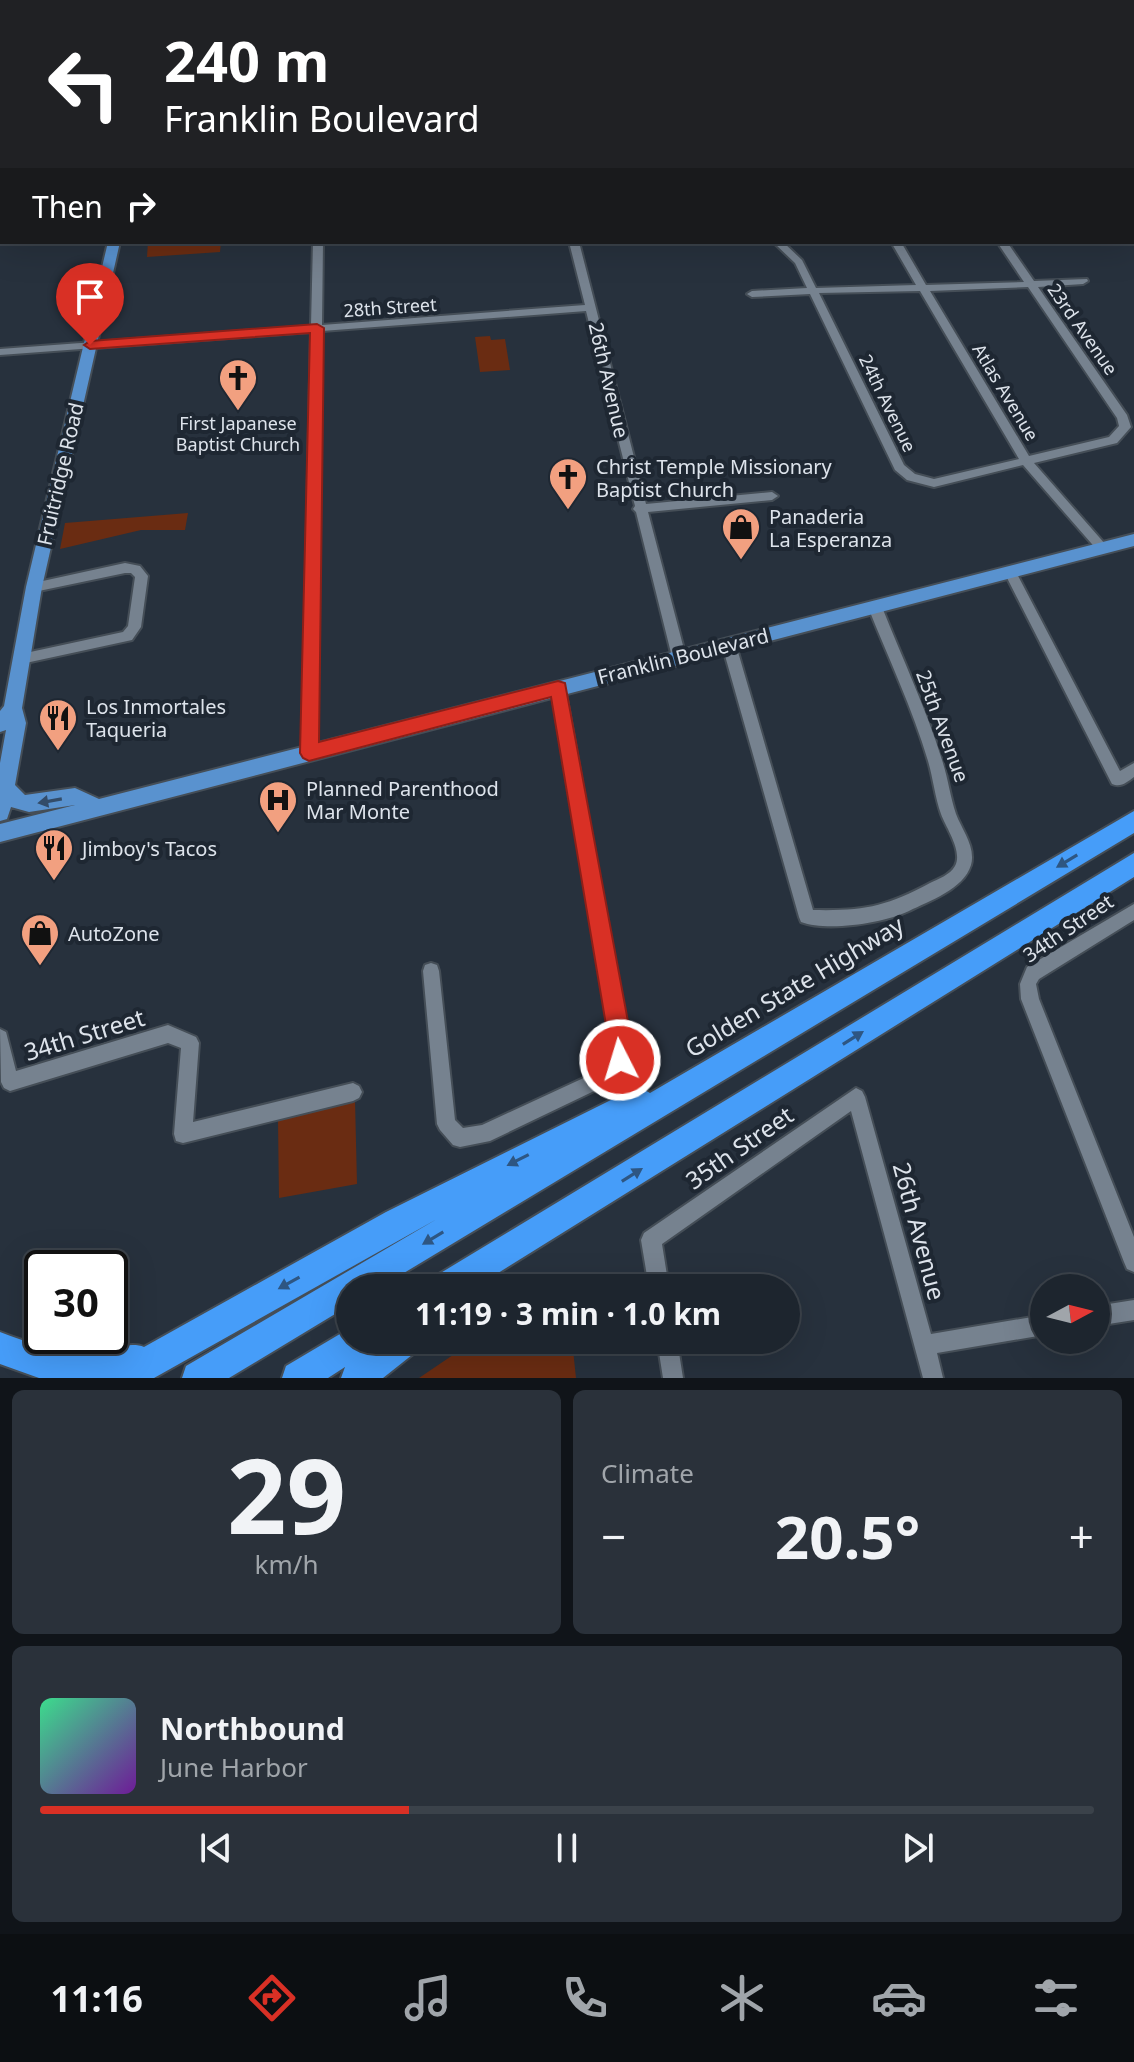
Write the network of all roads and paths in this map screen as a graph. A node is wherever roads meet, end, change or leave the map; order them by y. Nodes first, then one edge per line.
1 (114, 244) edge
2 (318, 244) edge
3 (575, 244) edge
4 (780, 244) edge
5 (897, 244) edge
6 (1003, 244) edge
7 (1083, 281) dead end
8 (1031, 285) junction
9 (923, 288) junction
10 (813, 290) junction
11 (752, 294) dead end
12 (592, 308) junction
13 (317, 328) junction
14 (90, 345) junction
15 (0, 352) edge
16 (1026, 461) junction
17 (772, 496) dead end
18 (639, 509) junction
19 (1134, 540) edge
20 (1102, 548) junction
21 (1010, 572) junction
22 (34, 587) junction
23 (875, 607) junction
24 (729, 645) junction
25 (679, 657) junction
26 (21, 659) junction
27 (558, 688) junction
28 (13, 708) junction
29 (0, 725) edge
30 (309, 753) junction
31 (1134, 769) edge
32 (6, 789) junction
33 (97, 808) junction
34 (0, 813) edge
35 (1134, 821) edge
36 (0, 833) edge
37 (1134, 864) edge
38 (1134, 911) edge
39 (431, 971) dead end
40 (0, 1038) edge
41 (740, 1055) junction
42 (353, 1092) dead end
43 (856, 1097) joint
44 (602, 1194) junction
45 (1134, 1262) edge
46 (468, 1274) edge
47 (495, 1274) edge
48 (657, 1274) edge
49 (1134, 1310) edge
50 (1110, 1314) edge
51 (1030, 1327) edge
52 (924, 1345) junction
53 (0, 1348) edge
54 (337, 1354) edge
55 (388, 1354) edge
56 (669, 1354) edge
57 (159, 1356) junction
58 (122, 1378) edge
59 (198, 1378) edge
60 (298, 1378) edge
61 (357, 1378) edge
62 (673, 1378) edge
63 (933, 1378) edge

1 - 14 main road, Fruitridge Road
2 - 13 street
3 - 12 street, 26th Avenue
4 - 10 street, 24th Avenue
5 - 9 street, Atlas Avenue
6 - 8 street, 23rd Avenue
7 - 8 street
8 - 9 street
8 - 16 street, 23rd Avenue
9 - 10 street
9 - 16 street, Atlas Avenue
10 - 11 street
10 - 16 street, 24th Avenue
12 - 13 street, 28th Street
12 - 18 street, 26th Avenue
13 - 14 street, 28th Street
13 - 30 street
14 - 15 street, 28th Street
14 - 22 main road, Fruitridge Road
16 - 20 street, Atlas Avenue
17 - 18 street
18 - 25 street, 26th Avenue
19 - 20 main road, Franklin Boulevard
20 - 21 main road, Franklin Boulevard
21 - 23 main road, Franklin Boulevard
21 - 31 street
22 - 26 main road, Fruitridge Road
22 - 26 street
23 - 24 main road, Franklin Boulevard
23 - 24 street, 25th Avenue
24 - 25 main road, Franklin Boulevard
25 - 27 main road, Franklin Boulevard
26 - 28 main road, Fruitridge Road
27 - 30 main road, Franklin Boulevard
27 - 39 street
28 - 29 main road, Fruitridge Road
28 - 32 main road, Fruitridge Road
30 - 33 main road, Franklin Boulevard
33 -> 32 main road
32 - 34 main road, Fruitridge Road
33 - 36 main road, Franklin Boulevard
35 -> 41 highway, Golden State Highway
44 -> 37 highway
38 - 45 street, 34th Street
40 - 42 street, 34th Street
41 -> 57 highway
41 -> 59 highway, Golden State Highway
43 - 48 street, 35th Street
43 - 52 street, 26th Avenue
44 - 46 highway
44 - 47 highway
49 - 50 street
51 - 52 street
52 - 63 street, 26th Avenue
53 - 57 highway
54 - 60 highway
55 - 61 highway
56 - 62 street
57 - 58 highway

